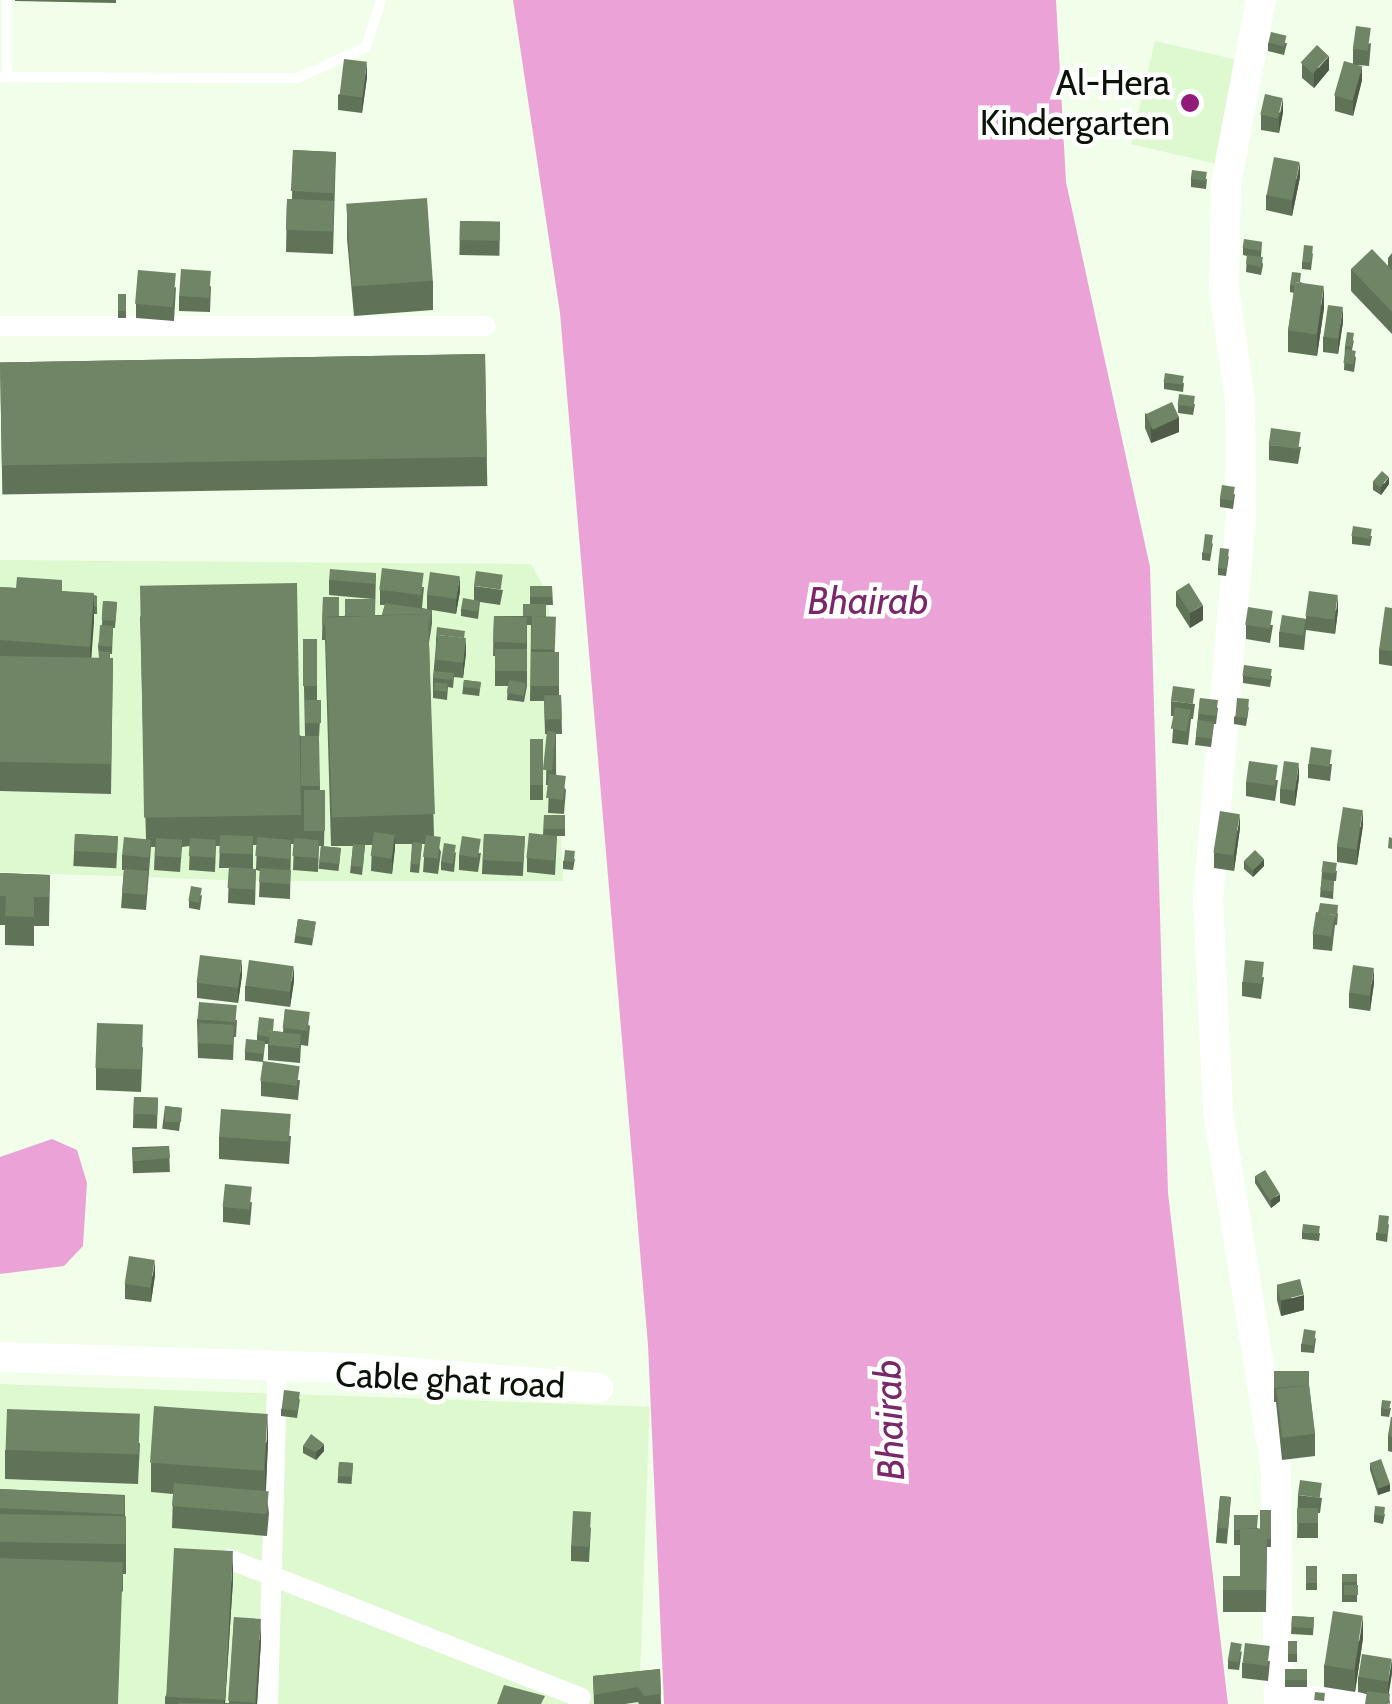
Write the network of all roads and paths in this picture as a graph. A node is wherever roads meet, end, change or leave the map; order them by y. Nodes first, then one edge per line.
1 (7, 0) edge
2 (381, 0) edge
3 (1261, 0) edge
4 (4, 77) edge
5 (0, 326) edge
6 (486, 326) dead end
7 (0, 1359) edge
8 (277, 1374) junction
9 (229, 1560) edge
10 (270, 1576) junction
11 (581, 1698) dead end
12 (1279, 1698) edge
13 (268, 1704) edge
14 (1392, 1704) edge

1 - 4 lane
2 - 4 lane
3 - 12 street
5 - 6 street
7 - 8 street, Cable ghat road
7 - 8 street, Cable ghat road
8 - 10 street
9 - 10 street
10 - 11 street
10 - 13 street
12 - 14 street

